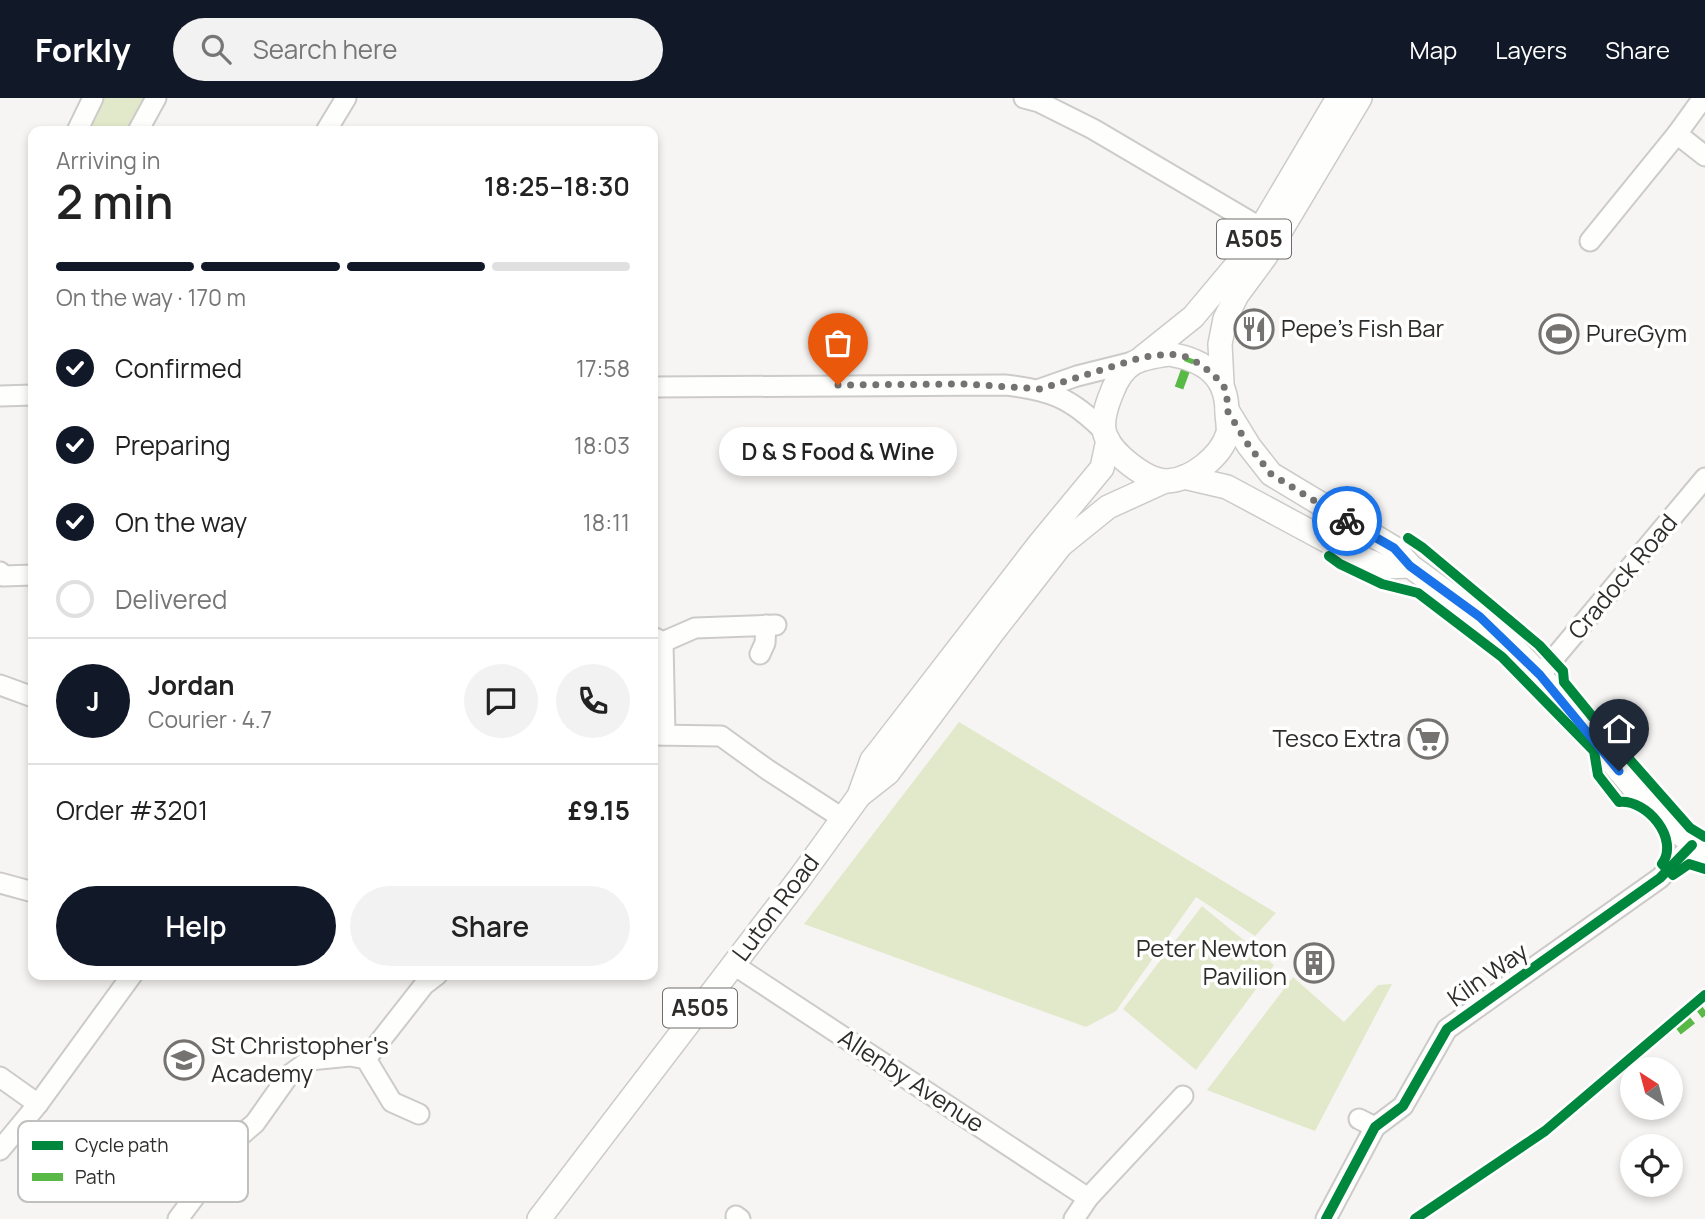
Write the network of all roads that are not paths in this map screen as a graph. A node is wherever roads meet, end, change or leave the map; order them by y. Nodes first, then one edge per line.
1 (93, 98) edge
2 (156, 98) edge
3 (346, 98) edge
4 (1024, 98) edge
5 (1338, 98) edge
6 (1360, 98) edge
7 (1703, 98) edge
8 (79, 126) edge
9 (141, 126) edge
10 (329, 126) edge
11 (1676, 134) junction
12 (1705, 156) edge
13 (1261, 228) junction
14 (1590, 241) dead end
15 (1138, 359) junction
16 (1222, 383) junction
17 (658, 387) edge
18 (1040, 389) junction
19 (28, 395) edge
20 (0, 396) edge
21 (1227, 410) junction
22 (1106, 436) junction
23 (1705, 478) edge
24 (1175, 479) junction
25 (1410, 566) junction
26 (0, 572) edge
27 (28, 575) edge
28 (658, 640) edge
29 (760, 654) dead end
30 (1540, 675) junction
31 (0, 685) edge
32 (28, 695) edge
33 (659, 735) edge
34 (859, 796) junction
35 (842, 818) junction
36 (1699, 849) edge
37 (0, 883) edge
38 (28, 891) edge
39 (734, 965) junction
40 (128, 980) edge
41 (430, 980) edge
42 (366, 1059) junction
43 (0, 1077) edge
44 (1183, 1096) dead end
45 (38, 1104) junction
46 (419, 1115) dead end
47 (24, 1121) edge
48 (18, 1128) edge
49 (248, 1129) edge
50 (0, 1150) edge
51 (1088, 1198) junction
52 (191, 1202) edge
53 (178, 1219) edge
54 (539, 1219) edge
55 (1074, 1219) edge
56 (1326, 1219) edge

1 - 8 street
2 - 9 street
3 - 10 street
4 - 13 street
5 - 13 main road, A505
6 - 16 main road, A505
7 - 11 street
11 - 12 street
11 - 14 street
13 - 15 main road, A505
15 - 16 main road
15 - 18 street
15 - 22 main road, A505
16 - 21 main road, A505
17 - 18 street
18 - 22 street
19 - 20 street
21 - 24 main road, A505
21 - 25 main road
22 - 24 main road
22 - 34 main road, Luton Road / A505
23 - 30 street, Cradock Road
24 - 25 main road
24 - 34 main road, Luton Road / A505
25 - 30 main road
26 - 27 street
28 - 29 street
28 - 33 street
30 - 36 main road
31 - 32 street
33 - 35 street
34 - 35 main road, Luton Road / A505
35 - 39 main road, Luton Road / A505
36 - 56 street, Kiln Way
37 - 38 street
39 - 51 street, Allenby Avenue
39 - 54 main road, Luton Road / A505
40 - 45 street
41 - 42 street
42 - 46 street
42 - 49 street
43 - 45 street
44 - 51 street
45 - 47 street
48 - 50 street
51 - 55 street
52 - 53 street

